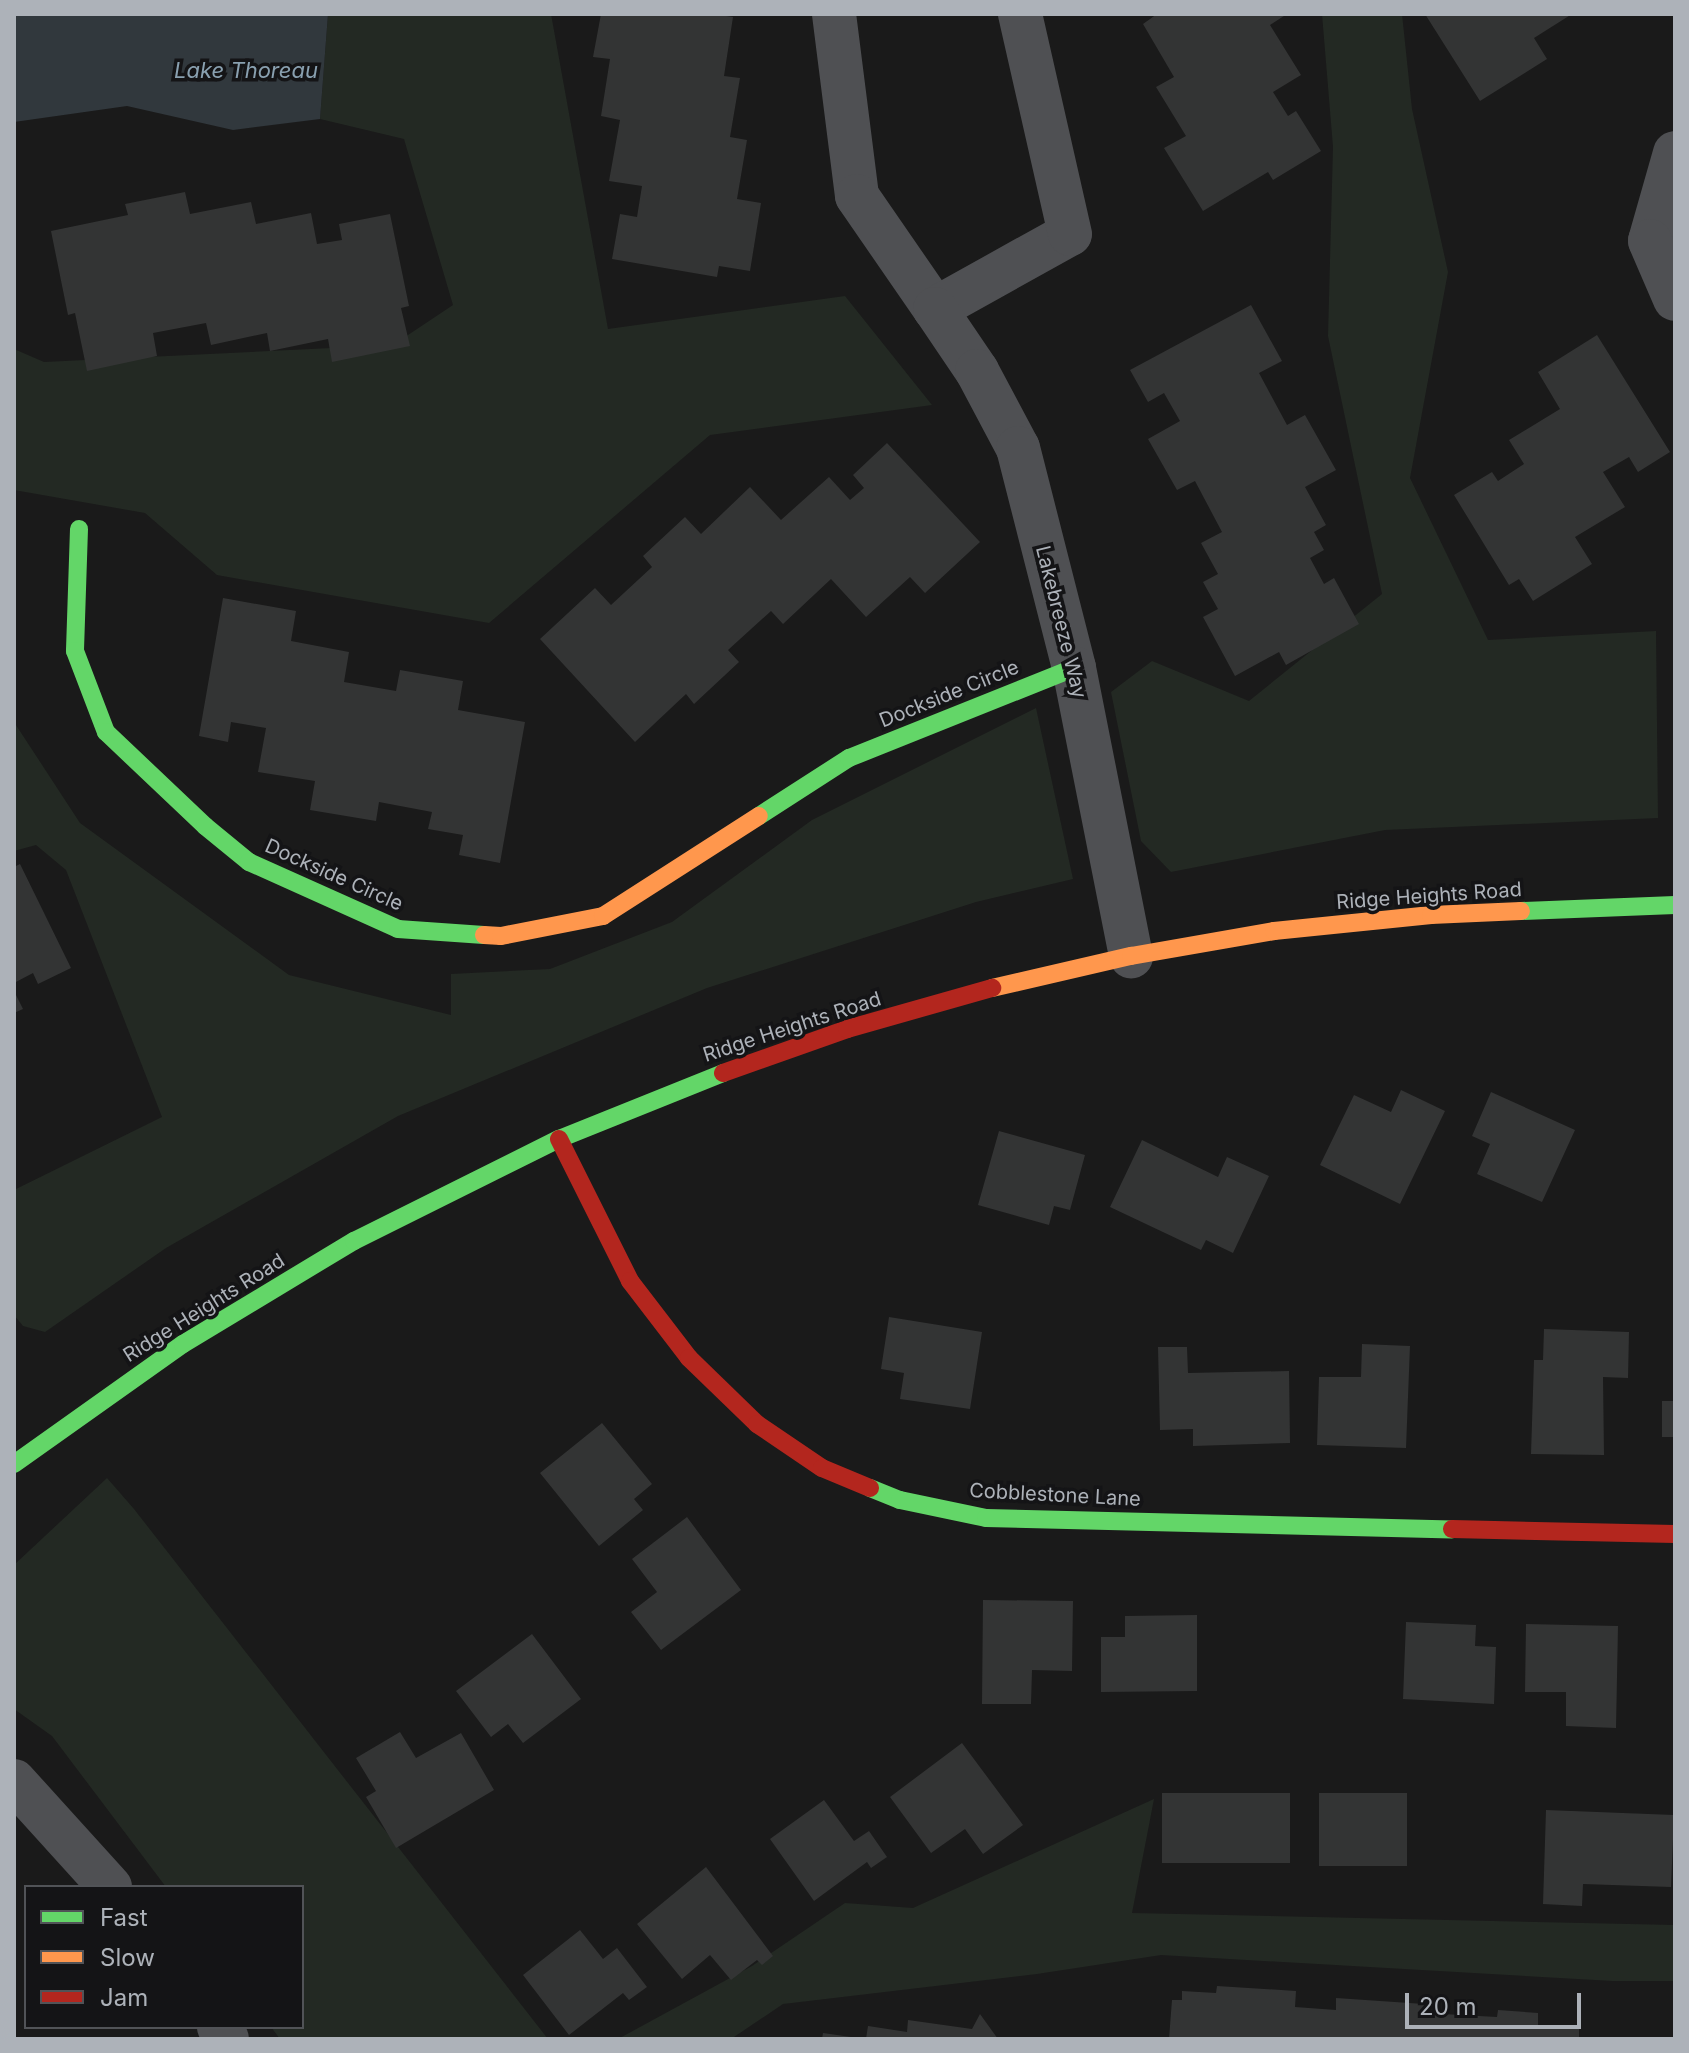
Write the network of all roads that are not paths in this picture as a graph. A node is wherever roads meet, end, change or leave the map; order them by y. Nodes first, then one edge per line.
1 (834, 14) edge
2 (1020, 14) edge
3 (1675, 153) edge
4 (1675, 299) edge
5 (935, 309) junction
6 (79, 529) dead end
7 (1074, 668) junction
8 (1675, 905) edge
9 (1131, 956) junction
10 (559, 1139) junction
11 (14, 1464) edge
12 (1675, 1534) edge
13 (14, 1781) edge
14 (108, 1885) edge

1 - 5 street, Lakebreeze Way
2 - 5 street
3 - 4 street
5 - 7 street, Lakebreeze Way
6 - 7 street, Dockside Circle
7 - 9 street, Lakebreeze Way
8 - 9 street, Ridge Heights Road
9 - 10 street, Ridge Heights Road
10 - 11 street, Ridge Heights Road
10 - 12 street, Cobblestone Lane
13 - 14 street

